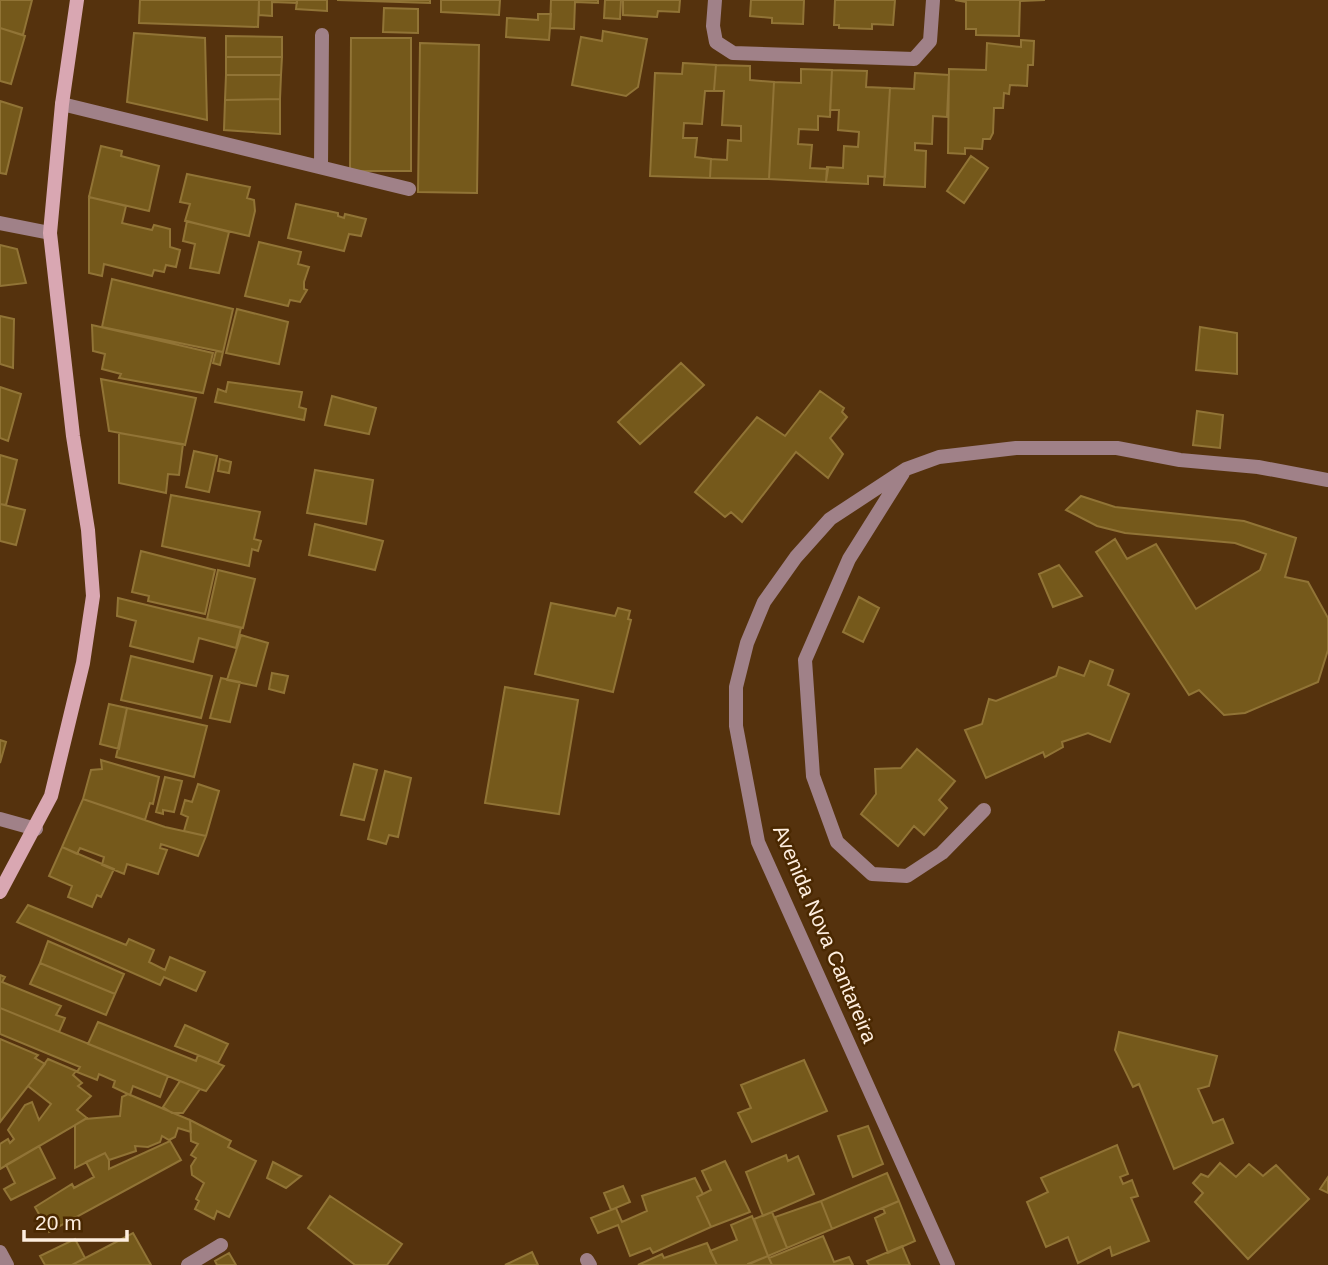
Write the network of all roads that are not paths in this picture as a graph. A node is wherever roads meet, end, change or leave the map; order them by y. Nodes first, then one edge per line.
1 (77, 0) edge
2 (715, 0) edge
3 (933, 0) edge
4 (322, 35) dead end
5 (62, 104) junction
6 (321, 167) junction
7 (410, 189) dead end
8 (0, 223) edge
9 (50, 233) junction
10 (906, 469) junction
11 (1328, 480) edge
12 (984, 810) dead end
13 (0, 818) edge
14 (36, 829) junction
15 (0, 892) edge
16 (221, 1245) dead end
17 (0, 1252) edge
18 (7, 1265) edge
19 (188, 1265) edge
20 (948, 1265) edge

1 - 5 main road
2 - 3 street
4 - 6 street
5 - 6 street
5 - 9 main road
6 - 7 street
8 - 9 street
9 - 14 main road
10 - 11 street, Avenida Nova Cantareira
10 - 12 street
10 - 20 street, Avenida Nova Cantareira
13 - 14 street
14 - 15 main road
16 - 19 street
17 - 18 street

